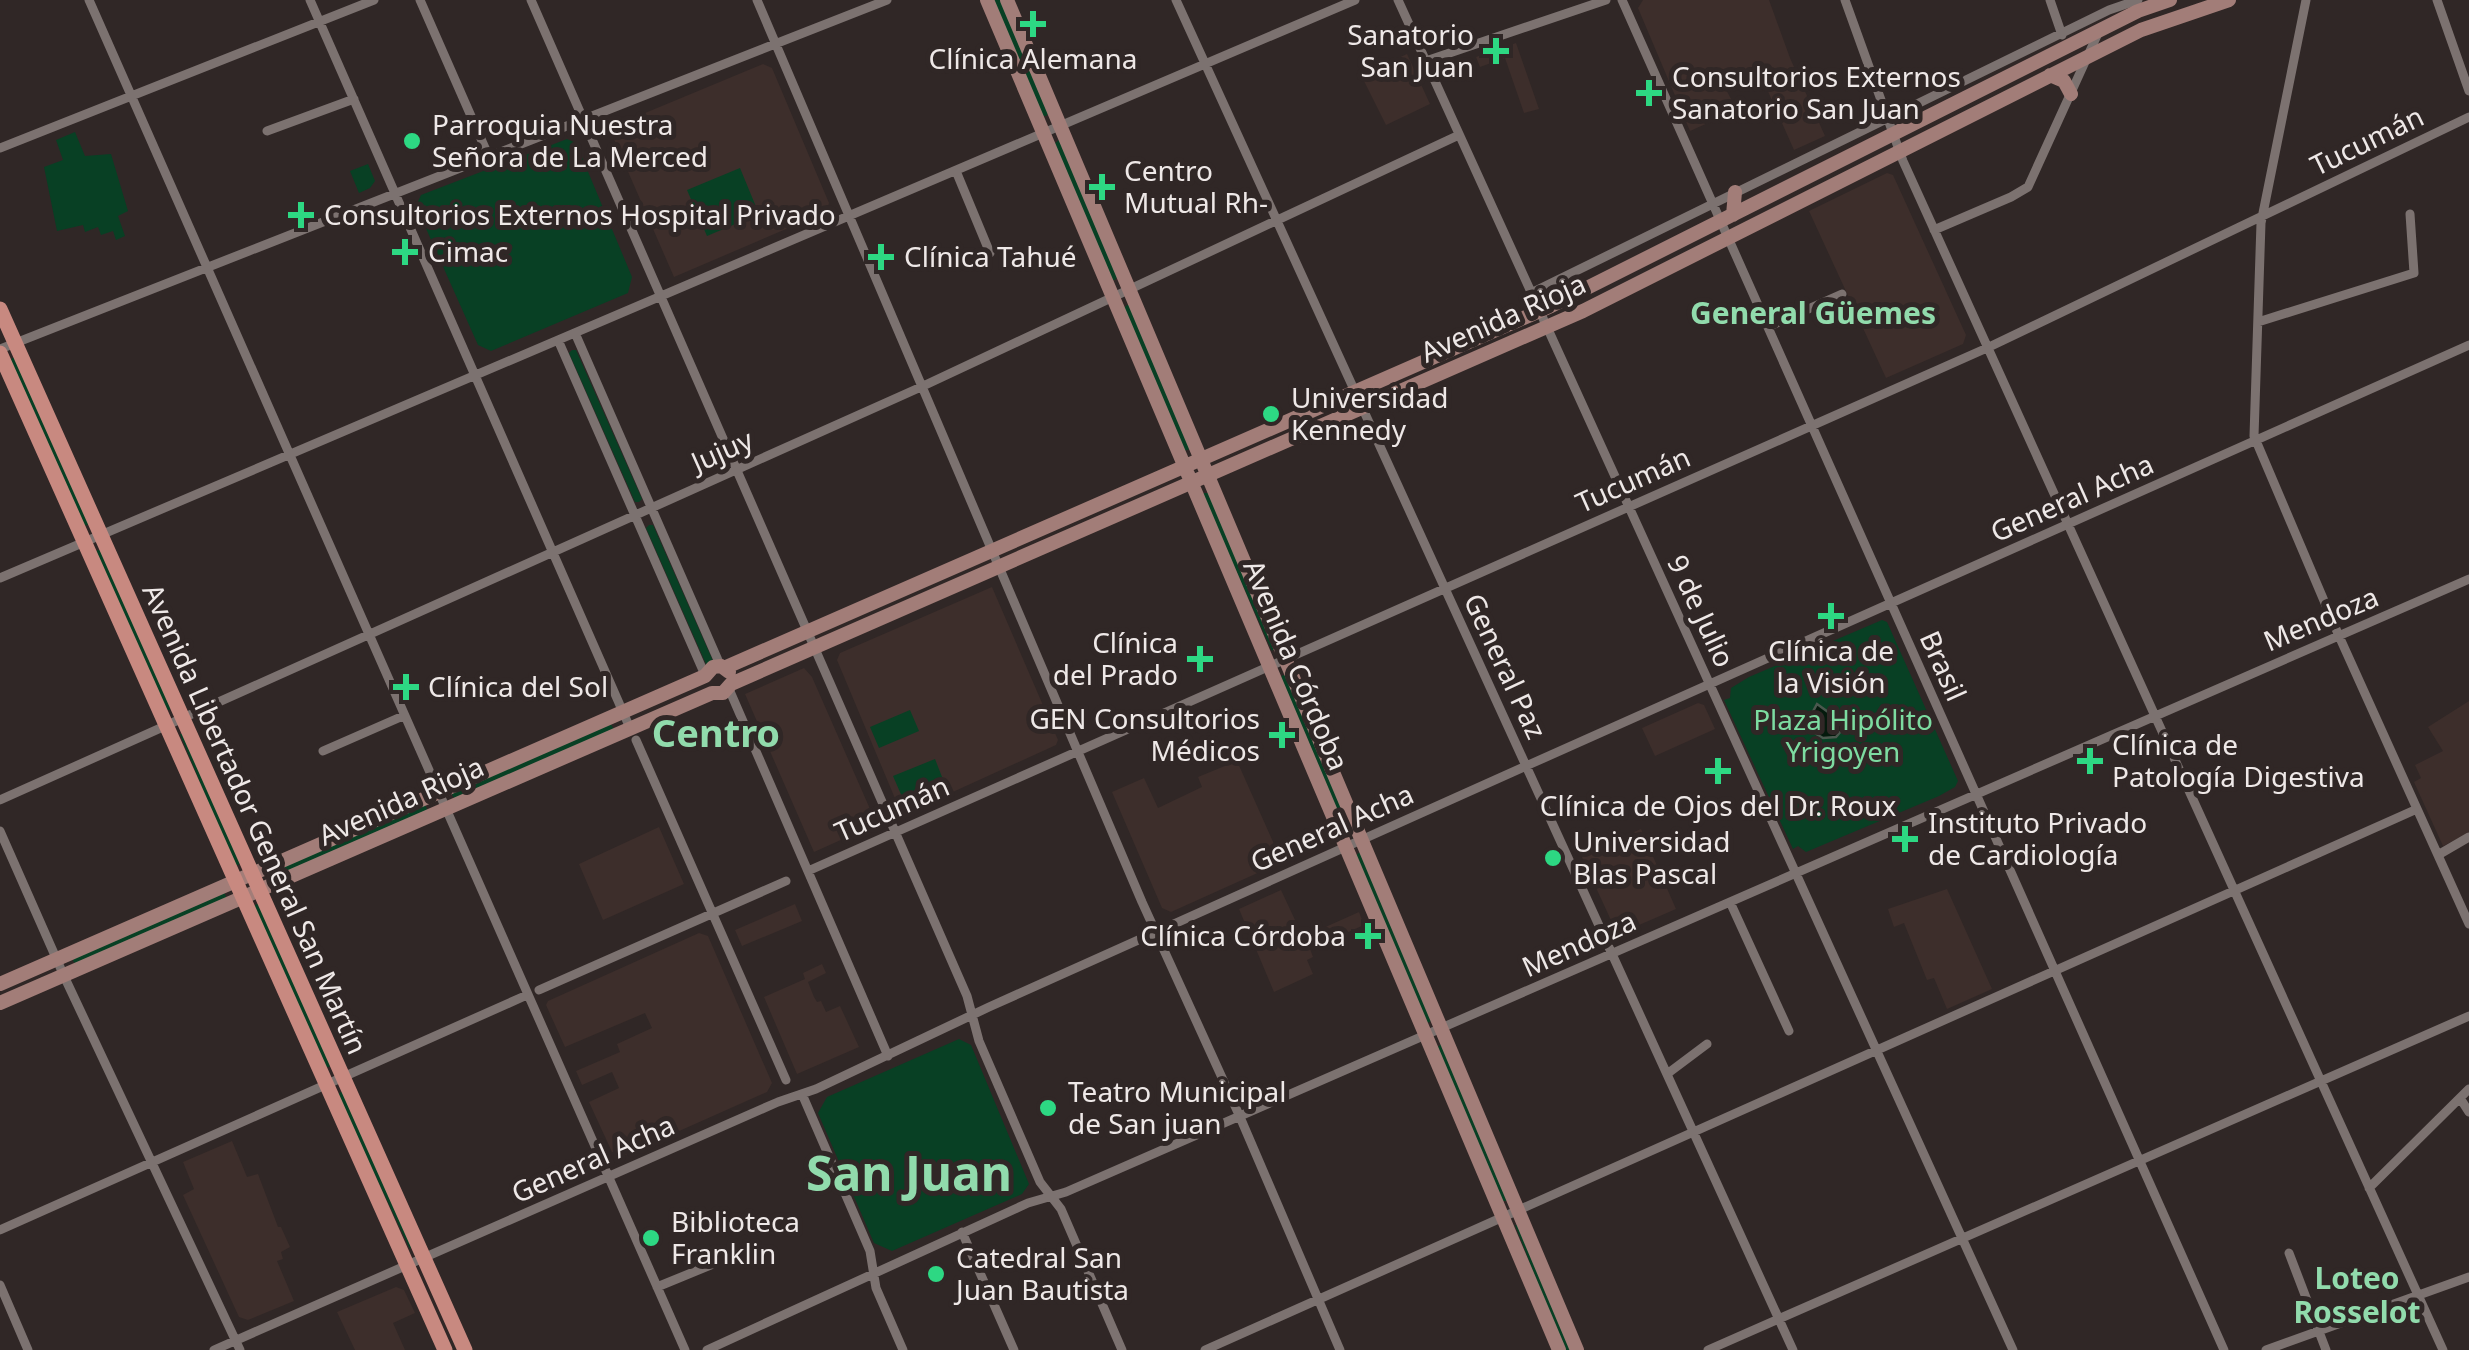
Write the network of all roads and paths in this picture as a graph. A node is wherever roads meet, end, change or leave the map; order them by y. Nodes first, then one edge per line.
1 (89, 0) edge
2 (310, 0) edge
3 (374, 0) edge
4 (420, 0) edge
5 (531, 0) edge
6 (758, 0) edge
7 (887, 0) edge
8 (987, 0) edge
9 (1008, 0) edge
10 (1176, 0) edge
11 (1355, 0) edge
12 (1398, 0) edge
13 (1606, 0) edge
14 (1622, 0) edge
15 (1845, 0) edge
16 (2050, 0) edge
17 (2170, 0) edge
18 (2229, 0) edge
19 (2306, 0) edge
20 (2437, 0) edge
21 (2144, 3) edge
22 (2111, 5) edge
23 (320, 22) junction
24 (2100, 30) junction
25 (2064, 40) junction
26 (776, 44) junction
27 (2088, 56) junction
28 (1426, 61) junction
29 (1206, 64) junction
30 (2050, 75) junction
31 (2469, 91) edge
32 (2014, 94) junction
33 (2072, 94) junction
34 (131, 96) junction
35 (354, 99) junction
36 (1961, 100) junction
37 (2469, 117) edge
38 (1888, 118) junction
39 (583, 120) junction
40 (1060, 126) junction
41 (267, 131) dead end
42 (1043, 133) junction
43 (1459, 135) junction
44 (1877, 137) junction
45 (0, 148) edge
46 (1899, 152) junction
47 (489, 157) junction
48 (956, 171) junction
49 (1854, 174) junction
50 (394, 194) junction
51 (1711, 203) junction
52 (1733, 209) junction
53 (2410, 214) dead end
54 (848, 216) junction
55 (2263, 216) junction
56 (1768, 218) junction
57 (1277, 220) junction
58 (1934, 230) junction
59 (1728, 238) junction
60 (990, 253) dead end
61 (1672, 266) junction
62 (206, 268) junction
63 (1595, 284) junction
64 (1130, 289) junction
65 (1531, 292) junction
66 (1842, 294) dead end
67 (661, 296) junction
68 (1112, 297) junction
69 (0, 309) edge
70 (1539, 310) junction
71 (2258, 322) junction
72 (1546, 327) junction
73 (1768, 327) junction
74 (575, 333) junction
75 (558, 340) junction
76 (2469, 345) edge
77 (5, 348) edge
78 (1987, 348) junction
79 (474, 376) junction
80 (921, 386) junction
81 (1355, 391) junction
82 (1362, 408) junction
83 (1812, 426) junction
84 (2256, 440) junction
85 (288, 455) junction
86 (1201, 459) junction
87 (1184, 466) junction
88 (737, 470) junction
89 (1208, 476) junction
90 (1192, 483) junction
91 (1629, 507) junction
92 (652, 508) junction
93 (635, 516) junction
94 (2066, 525) junction
95 (101, 535) junction
96 (84, 542) junction
97 (991, 551) junction
98 (552, 553) junction
99 (998, 568) junction
100 (0, 578) edge
101 (2469, 579) edge
102 (1445, 588) junction
103 (1890, 603) junction
104 (808, 631) junction
105 (368, 636) junction
106 (2338, 636) junction
107 (815, 648) junction
108 (1286, 659) junction
109 (1269, 666) junction
110 (723, 667) junction
111 (705, 676) junction
112 (1710, 684) junction
113 (730, 686) junction
114 (712, 692) junction
115 (623, 712) junction
116 (404, 716) junction
117 (2154, 716) junction
118 (183, 719) junction
119 (166, 726) junction
120 (633, 734) junction
121 (323, 751) dead end
122 (1077, 752) junction
123 (1526, 766) junction
124 (438, 793) junction
125 (1975, 794) junction
126 (0, 800) edge
127 (2417, 809) junction
128 (445, 810) junction
129 (0, 832) edge
130 (896, 832) junction
131 (2469, 837) edge
132 (1362, 840) junction
133 (1346, 847) junction
134 (2438, 854) junction
135 (808, 871) junction
136 (1796, 873) junction
137 (253, 874) junction
138 (786, 881) dead end
139 (236, 882) junction
140 (260, 890) junction
141 (2234, 891) junction
142 (243, 898) junction
143 (1730, 902) junction
144 (712, 913) junction
145 (2469, 924) edge
146 (1155, 933) junction
147 (1612, 954) junction
148 (56, 960) junction
149 (2055, 970) junction
150 (64, 976) junction
151 (0, 984) edge
152 (538, 990) dead end
153 (528, 995) junction
154 (0, 1004) edge
155 (973, 1016) junction
156 (2469, 1016) edge
157 (1442, 1028) junction
158 (1789, 1031) dead end
159 (1426, 1035) junction
160 (1706, 1044) dead end
161 (1877, 1050) junction
162 (888, 1056) junction
163 (1667, 1074) junction
164 (343, 1077) junction
165 (786, 1080) dead end
166 (2320, 1080) junction
167 (326, 1084) junction
168 (2469, 1088) edge
169 (802, 1094) junction
170 (2460, 1098) junction
171 (2469, 1112) edge
172 (1240, 1116) junction
173 (1694, 1134) junction
174 (2139, 1160) junction
175 (152, 1163) junction
176 (608, 1177) junction
177 (2369, 1188) junction
178 (1052, 1196) junction
179 (1519, 1211) junction
180 (1503, 1218) junction
181 (0, 1230) edge
182 (962, 1232) junction
183 (1962, 1238) junction
184 (2289, 1253) dead end
185 (424, 1258) junction
186 (718, 1262) dead end
187 (407, 1266) junction
188 (874, 1272) junction
189 (2469, 1277) edge
190 (0, 1285) edge
191 (657, 1287) junction
192 (2418, 1296) junction
193 (1318, 1299) junction
194 (1779, 1319) junction
195 (2319, 1331) junction
196 (238, 1345) edge
197 (28, 1350) edge
198 (214, 1350) edge
199 (445, 1350) edge
200 (465, 1350) edge
201 (685, 1350) edge
202 (708, 1350) edge
203 (904, 1350) edge
204 (1014, 1350) edge
205 (1122, 1350) edge
206 (1205, 1350) edge
207 (1340, 1350) edge
208 (1558, 1350) edge
209 (1578, 1350) edge
210 (1708, 1350) edge
211 (1793, 1350) edge
212 (2013, 1350) edge
213 (2224, 1350) edge
214 (2266, 1350) edge
215 (2326, 1350) edge
216 (2443, 1350) edge

1 - 34 street
2 - 23 street
3 - 23 street
4 - 47 street
5 - 39 street
6 - 26 street
7 - 26 street
8 - 42 main road, Avenida Córdoba
9 - 40 main road, Avenida Córdoba
10 - 29 street, General Paz
11 - 29 street
12 - 28 street, 9 de Julio
13 - 28 street
14 - 51 street, Brasil
15 - 38 street
16 - 25 street
17 - 21 main road, Avenida Rioja
18 - 27 main road, Avenida Rioja
19 - 55 street
20 - 31 street
21 - 22 street, Avenida Rioja
21 - 24 main road, Avenida Rioja
21 - 27 main road
22 - 24 street
22 - 25 street, Avenida Rioja
23 - 34 street
23 - 35 street
24 - 25 main road, Avenida Rioja
24 - 27 street
25 - 32 main road
25 - 36 main road, Avenida Rioja
25 - 38 street, Avenida Rioja
26 - 39 street
26 - 54 street
27 - 30 main road, Avenida Rioja
27 - 33 street
28 - 43 street, 9 de Julio
29 - 40 street
29 - 57 street, General Paz
30 - 32 main road, Avenida Rioja
30 - 33 main road
32 - 46 main road, Avenida Rioja
33 - 58 street
34 - 45 street
34 - 62 street
35 - 41 street
35 - 50 street
36 - 44 main road, Avenida Rioja
36 - 46 main road
37 - 55 street, Tucumán
38 - 44 street
38 - 44 street, Avenida Rioja
39 - 47 street
39 - 67 street
40 - 42 street
40 - 64 main road, Avenida Córdoba
42 - 48 street
42 - 68 main road, Avenida Córdoba
43 - 57 street, Jujuy
43 - 65 street, 9 de Julio
44 - 46 street
44 - 49 main road
44 - 52 main road, Avenida Rioja
46 - 49 main road, Avenida Rioja
46 - 58 street
47 - 50 street
48 - 54 street
48 - 60 street
49 - 56 main road, Avenida Rioja
50 - 62 street
50 - 79 street
51 - 52 street, Brasil
51 - 52 street, Avenida Rioja
51 - 65 street, Avenida Rioja
52 - 56 main road
52 - 59 street, Brasil
52 - 61 main road
52 - 63 main road, Avenida Rioja
53 - 71 street
54 - 67 street
54 - 80 street
55 - 71 street
55 - 78 street, Tucumán
56 - 59 main road, Avenida Rioja
57 - 64 street, Jujuy
57 - 81 street, General Paz
58 - 78 street
59 - 61 main road, Avenida Rioja
59 - 73 street, Brasil
61 - 72 main road, Avenida Rioja
62 - 77 street
62 - 85 street
63 - 70 main road, Avenida Rioja
63 - 72 main road
64 - 68 street, Jujuy
64 - 86 main road, Avenida Córdoba
65 - 70 street, 9 de Julio
66 - 73 street
67 - 74 street
67 - 88 street
68 - 80 street, Jujuy
68 - 87 main road, Avenida Córdoba
69 - 77 main road, Avenida Libertador General San Martín
70 - 72 street, 9 de Julio
70 - 81 main road, Avenida Rioja
71 - 84 street
72 - 82 main road, Avenida Rioja
72 - 91 street, 9 de Julio
73 - 83 street, Brasil
74 - 75 street
74 - 92 street
75 - 79 street
75 - 93 street
76 - 84 street, General Acha
77 - 95 main road, Avenida Libertador General San Martín
77 - 96 main road, Avenida Libertador General San Martín
78 - 83 street, Tucumán
78 - 94 street
79 - 85 street
79 - 98 street
80 - 88 street, Jujuy
80 - 97 street
81 - 82 street, General Paz
81 - 86 main road, Avenida Rioja
82 - 89 main road, Avenida Rioja
82 - 102 street, General Paz
83 - 91 street, Tucumán
83 - 103 street, Brasil
84 - 94 street, General Acha
84 - 106 street
85 - 95 street
85 - 105 street
86 - 87 main road, Avenida Rioja
86 - 89 main road, Avenida Córdoba
87 - 90 main road, Avenida Córdoba
87 - 97 main road, Avenida Rioja
88 - 92 street, Jujuy
88 - 104 street
89 - 90 main road, Avenida Rioja
89 - 108 main road, Avenida Córdoba
90 - 99 main road, Avenida Rioja
90 - 109 main road, Avenida Córdoba
91 - 102 street, Tucumán
91 - 112 street, 9 de Julio
92 - 93 street, Jujuy
92 - 110 street
93 - 98 street, Jujuy
93 - 111 street
94 - 103 street, General Acha
94 - 117 street
95 - 96 street
95 - 118 main road, Avenida Libertador General San Martín
96 - 100 street
96 - 119 main road, Avenida Libertador General San Martín
97 - 99 street
97 - 104 main road, Avenida Rioja
98 - 105 street, Jujuy
98 - 115 street
99 - 107 main road, Avenida Rioja
99 - 122 street
101 - 106 street, Mendoza
102 - 108 street, Tucumán
102 - 123 street, General Paz
103 - 112 street, General Acha
103 - 125 street, Brasil
104 - 107 street
104 - 110 main road, Avenida Rioja
105 - 116 street
105 - 118 street, Jujuy
106 - 117 street, Mendoza
106 - 127 street
107 - 113 main road, Avenida Rioja
107 - 130 street
108 - 109 street, Tucumán
108 - 132 main road, Avenida Córdoba
109 - 122 street, Tucumán
109 - 133 main road, Avenida Córdoba
110 - 111 main road
110 - 113 main road
111 - 114 main road
111 - 115 main road, Avenida Rioja
112 - 123 street, General Acha
112 - 136 street, 9 de Julio
113 - 114 main road
113 - 135 street
114 - 120 main road, Avenida Rioja
115 - 120 street
115 - 124 main road, Avenida Rioja
116 - 121 street
116 - 124 street
117 - 125 street, Mendoza
117 - 141 street
118 - 119 street, Jujuy
118 - 137 main road, Avenida Libertador General San Martín
119 - 126 street, Jujuy
119 - 139 main road, Avenida Libertador General San Martín
120 - 128 main road, Avenida Rioja
120 - 144 street
122 - 130 street, Tucumán
122 - 146 street
123 - 132 street, General Acha
123 - 147 street, General Paz
124 - 128 street
124 - 137 main road, Avenida Rioja
125 - 136 street, Mendoza
125 - 149 street, Brasil
127 - 134 street
127 - 141 street
128 - 140 main road, Avenida Rioja
128 - 153 street
129 - 148 street
130 - 135 street, Tucumán
130 - 155 street
131 - 134 street
132 - 133 street, General Acha
132 - 157 main road, Avenida Córdoba
133 - 146 street, General Acha
133 - 159 main road, Avenida Córdoba
134 - 145 street
135 - 162 street
136 - 143 street, Mendoza
136 - 161 street, 9 de Julio
137 - 139 main road, Avenida Rioja
137 - 140 main road, Avenida Libertador General San Martín
138 - 144 street
139 - 142 main road, Avenida Libertador General San Martín
139 - 148 main road, Avenida Rioja
140 - 142 main road, Avenida Rioja
140 - 164 main road, Avenida Libertador General San Martín
141 - 149 street
141 - 166 street
142 - 150 main road, Avenida Rioja
142 - 167 main road, Avenida Libertador General San Martín
143 - 147 street, Mendoza
143 - 158 street
144 - 152 street
144 - 165 street
146 - 155 street, General Acha
146 - 172 street
147 - 157 street, Mendoza
147 - 163 street, General Paz
148 - 150 street
148 - 151 main road, Avenida Rioja
149 - 161 street
149 - 174 street, Brasil
150 - 154 main road, Avenida Rioja
150 - 175 street
153 - 164 street
153 - 176 street
155 - 162 street, General Acha
155 - 178 street
156 - 166 street
157 - 159 street, Mendoza
157 - 179 main road, Avenida Córdoba
159 - 172 street, Mendoza
159 - 180 main road, Avenida Córdoba
160 - 163 street
161 - 173 street
161 - 183 street, 9 de Julio
162 - 169 street, General Acha
163 - 173 street, General Paz
164 - 167 street
164 - 185 main road, Avenida Libertador General San Martín
166 - 174 street
166 - 177 street
167 - 175 street
167 - 187 main road, Avenida Libertador General San Martín
168 - 170 street
169 - 176 street, General Acha
169 - 188 street
170 - 171 street
170 - 177 street
172 - 178 street, Mendoza
172 - 193 street
173 - 179 street
173 - 194 street, General Paz
174 - 183 street
174 - 213 street, Brasil
175 - 181 street
175 - 196 street
176 - 185 street, General Acha
176 - 191 street
177 - 192 street
178 - 182 street, Mendoza
178 - 205 street
179 - 180 street
179 - 209 main road, Avenida Córdoba
180 - 193 street
180 - 208 main road, Avenida Córdoba
182 - 188 street, Mendoza
182 - 204 street
183 - 194 street
183 - 212 street, 9 de Julio
184 - 195 street
185 - 187 street, General Acha
185 - 200 main road, Avenida Libertador General San Martín
186 - 191 street
187 - 196 street, General Acha
187 - 199 main road, Avenida Libertador General San Martín
188 - 202 street, Mendoza
188 - 203 street
189 - 192 street
190 - 197 street
191 - 201 street
192 - 195 street
192 - 216 street
193 - 206 street
193 - 207 street
194 - 210 street
194 - 211 street, General Paz
195 - 214 street
195 - 215 street
196 - 198 street, General Acha

